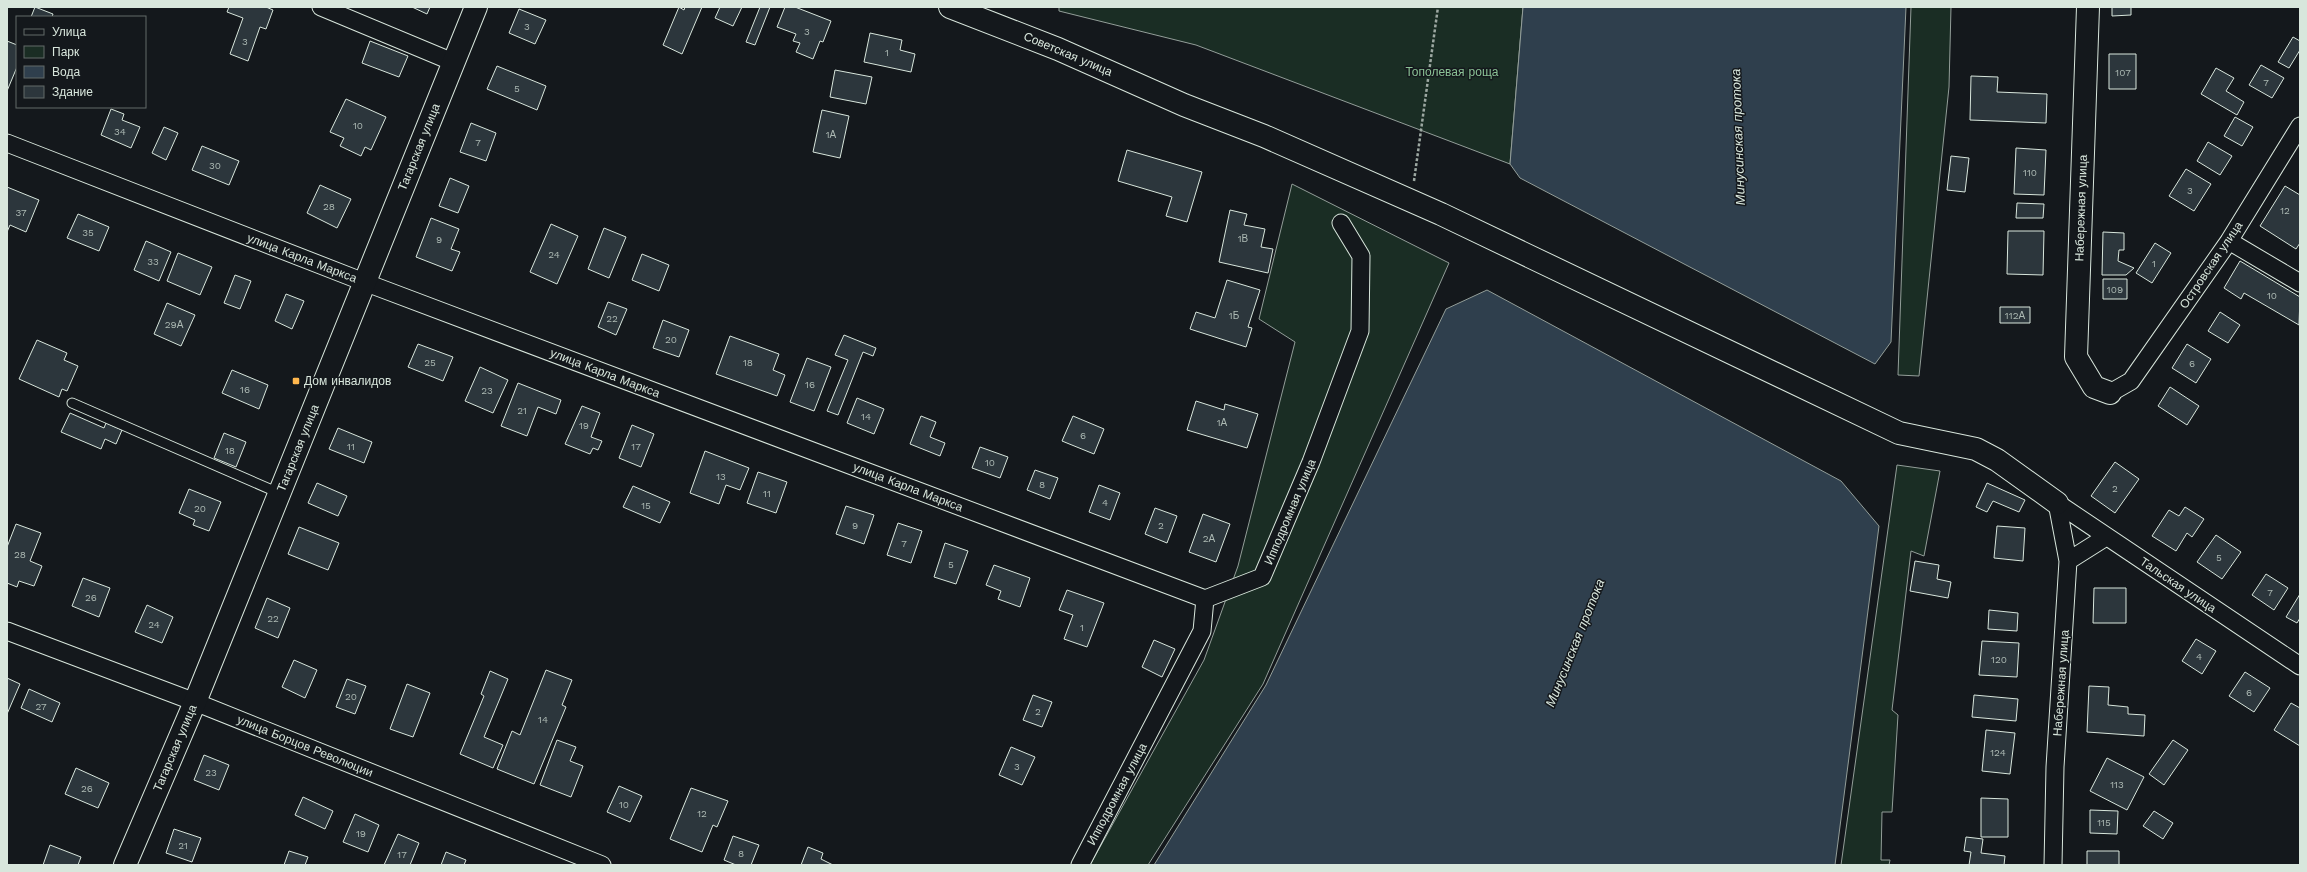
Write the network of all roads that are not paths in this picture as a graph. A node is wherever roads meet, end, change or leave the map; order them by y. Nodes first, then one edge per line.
1 (321, 7) edge
2 (476, 7) edge
3 (950, 7) edge
4 (2088, 7) edge
5 (454, 62) junction
6 (2300, 126) edge
7 (7, 143) edge
8 (1341, 223) dead end
9 (2229, 241) junction
10 (364, 282) junction
11 (2300, 283) edge
12 (2110, 393) joint
13 (72, 403) dead end
14 (279, 494) junction
15 (2057, 503) junction
16 (2106, 537) junction
17 (2068, 561) junction
18 (1205, 599) junction
19 (7, 631) edge
20 (2300, 666) edge
21 (195, 702) junction
22 (126, 865) edge
23 (602, 865) edge
24 (1080, 865) edge
25 (2053, 865) edge

1 - 5 street
2 - 5 street, Тагарская улица
3 - 15 street, Советская улица
4 - 12 street, Набережная улица
5 - 10 street, Тагарская улица
6 - 9 street, Островская улица
7 - 10 street, улица Карла Маркса
8 - 18 street, Ипподромная улица
9 - 11 street
9 - 12 street, Островская улица
10 - 14 street, Тагарская улица
10 - 18 street, улица Карла Маркса
13 - 14 lane
14 - 21 street, Тагарская улица
15 - 16 street, Тальская улица
15 - 17 street, Набережная улица
16 - 17 street
16 - 20 street, Тальская улица
17 - 25 street, Набережная улица
18 - 24 street, Ипподромная улица
19 - 21 street, улица Борцов Революции
21 - 22 street, Тагарская улица
21 - 23 street, улица Борцов Революции

